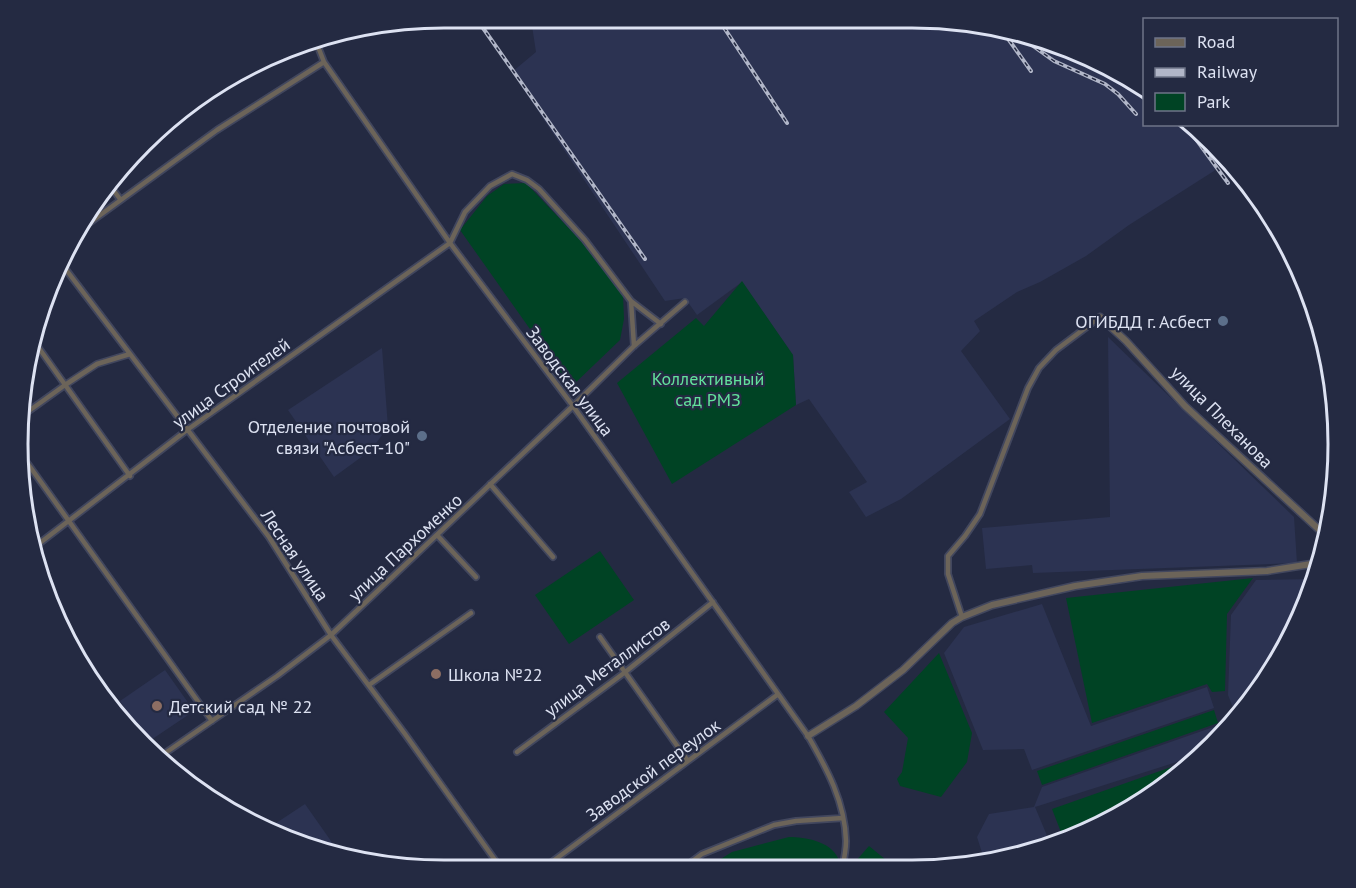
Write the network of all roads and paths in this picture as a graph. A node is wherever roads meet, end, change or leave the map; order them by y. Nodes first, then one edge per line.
1 (319, 48) edge
2 (324, 62) junction
3 (114, 191) edge
4 (120, 199) junction
5 (96, 217) edge
6 (450, 243) junction
7 (66, 270) edge
8 (632, 301) junction
9 (685, 302) dead end
10 (1100, 317) joint
11 (661, 324) junction
12 (634, 346) junction
13 (40, 349) edge
14 (129, 354) junction
15 (64, 385) junction
16 (573, 406) junction
17 (30, 410) edge
18 (188, 430) junction
19 (29, 465) edge
20 (130, 476) junction
21 (490, 484) junction
22 (68, 520) junction
23 (1319, 529) edge
24 (437, 535) junction
25 (40, 542) edge
26 (553, 557) dead end
27 (1309, 564) edge
28 (476, 577) dead end
29 (713, 602) junction
30 (471, 613) dead end
31 (962, 616) junction
32 (331, 635) junction
33 (600, 637) dead end
34 (624, 673) junction
35 (369, 685) junction
36 (777, 695) junction
37 (212, 721) junction
38 (808, 736) junction
39 (166, 752) edge
40 (517, 752) dead end
41 (688, 761) junction
42 (843, 818) junction
43 (495, 860) edge
44 (554, 860) edge
45 (694, 860) edge
46 (843, 860) edge

1 - 2 street, Заводская улица
2 - 4 street
2 - 6 street, Заводская улица
3 - 4 street
4 - 5 street
6 - 8 street
6 - 16 street, Заводская улица
6 - 18 street, улица Строителей
7 - 14 street, Лесная улица
8 - 11 street
8 - 12 street
9 - 11 street, улица Пархоменко
10 - 23 street, улица Плеханова
10 - 31 street
11 - 12 street, улица Пархоменко
12 - 16 street, улица Пархоменко
13 - 15 street
14 - 15 street
14 - 18 street, Лесная улица
15 - 17 street
15 - 20 street
16 - 21 street, улица Пархоменко
16 - 29 street, Заводская улица
18 - 20 street, улица Строителей
18 - 32 street, Лесная улица
19 - 22 street
20 - 22 street, улица Строителей
21 - 24 street, улица Пархоменко
21 - 26 street
22 - 25 street, улица Строителей
22 - 37 street
24 - 28 street
24 - 32 street, улица Пархоменко
27 - 31 street
29 - 34 street, улица Металлистов
29 - 36 street, Заводская улица
30 - 35 street
31 - 38 street
32 - 35 street, Лесная улица
32 - 37 street, улица Пархоменко
33 - 34 street
34 - 40 street, улица Металлистов
34 - 41 street
35 - 43 street, Лесная улица
36 - 38 street, Заводская улица
36 - 41 street, Заводской переулок
37 - 39 street, улица Пархоменко
38 - 42 street, Заводская улица
41 - 44 street, Заводской переулок
42 - 45 street
42 - 46 street, Заводская улица

